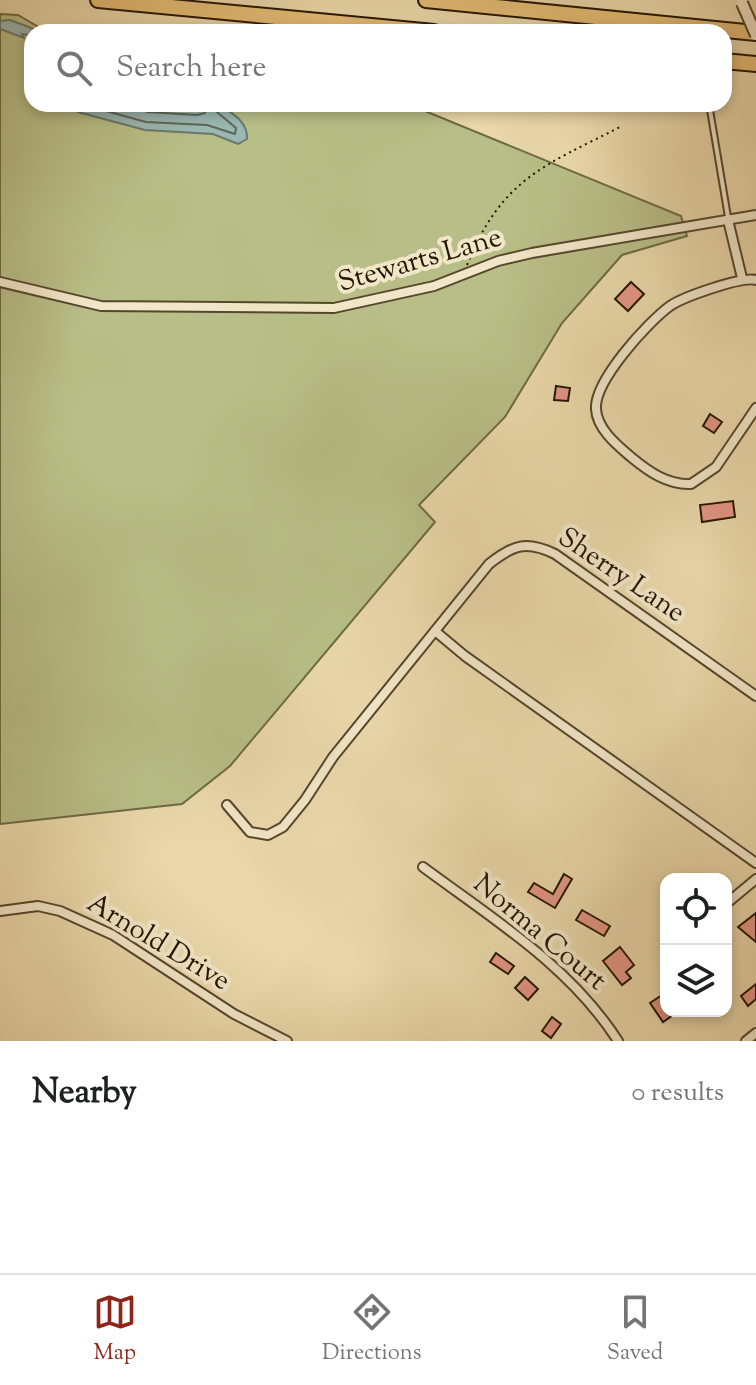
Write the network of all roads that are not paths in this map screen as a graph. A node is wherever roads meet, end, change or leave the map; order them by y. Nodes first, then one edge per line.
1 (98, 0) edge
2 (426, 0) edge
3 (156, 2) edge
4 (742, 3) dead end
5 (360, 24) edge
6 (659, 24) edge
7 (732, 32) edge
8 (756, 34) edge
9 (732, 62) edge
10 (756, 64) edge
11 (710, 112) edge
12 (756, 215) edge
13 (728, 220) junction
14 (742, 278) junction
15 (756, 280) edge
16 (0, 282) edge
17 (756, 408) edge
18 (435, 631) junction
19 (756, 696) edge
20 (227, 805) dead end
21 (756, 863) edge
22 (423, 867) dead end
23 (756, 879) edge
24 (732, 899) edge
25 (0, 911) edge
26 (756, 1033) edge
27 (287, 1041) edge
28 (618, 1041) edge
29 (746, 1041) edge

1 - 3 highway
2 - 6 highway
3 - 5 highway
4 - 8 street, bridge
7 - 8 highway
9 - 10 highway
11 - 13 lane
12 - 13 street, Stewarts Lane
13 - 14 street
13 - 16 street, Stewarts Lane
14 - 15 street
14 - 17 street
18 - 19 street, Sherry Lane
18 - 20 street, Sherry Lane
18 - 21 street
22 - 28 street, Norma Court
23 - 24 street
25 - 27 street, Arnold Drive
26 - 29 street

